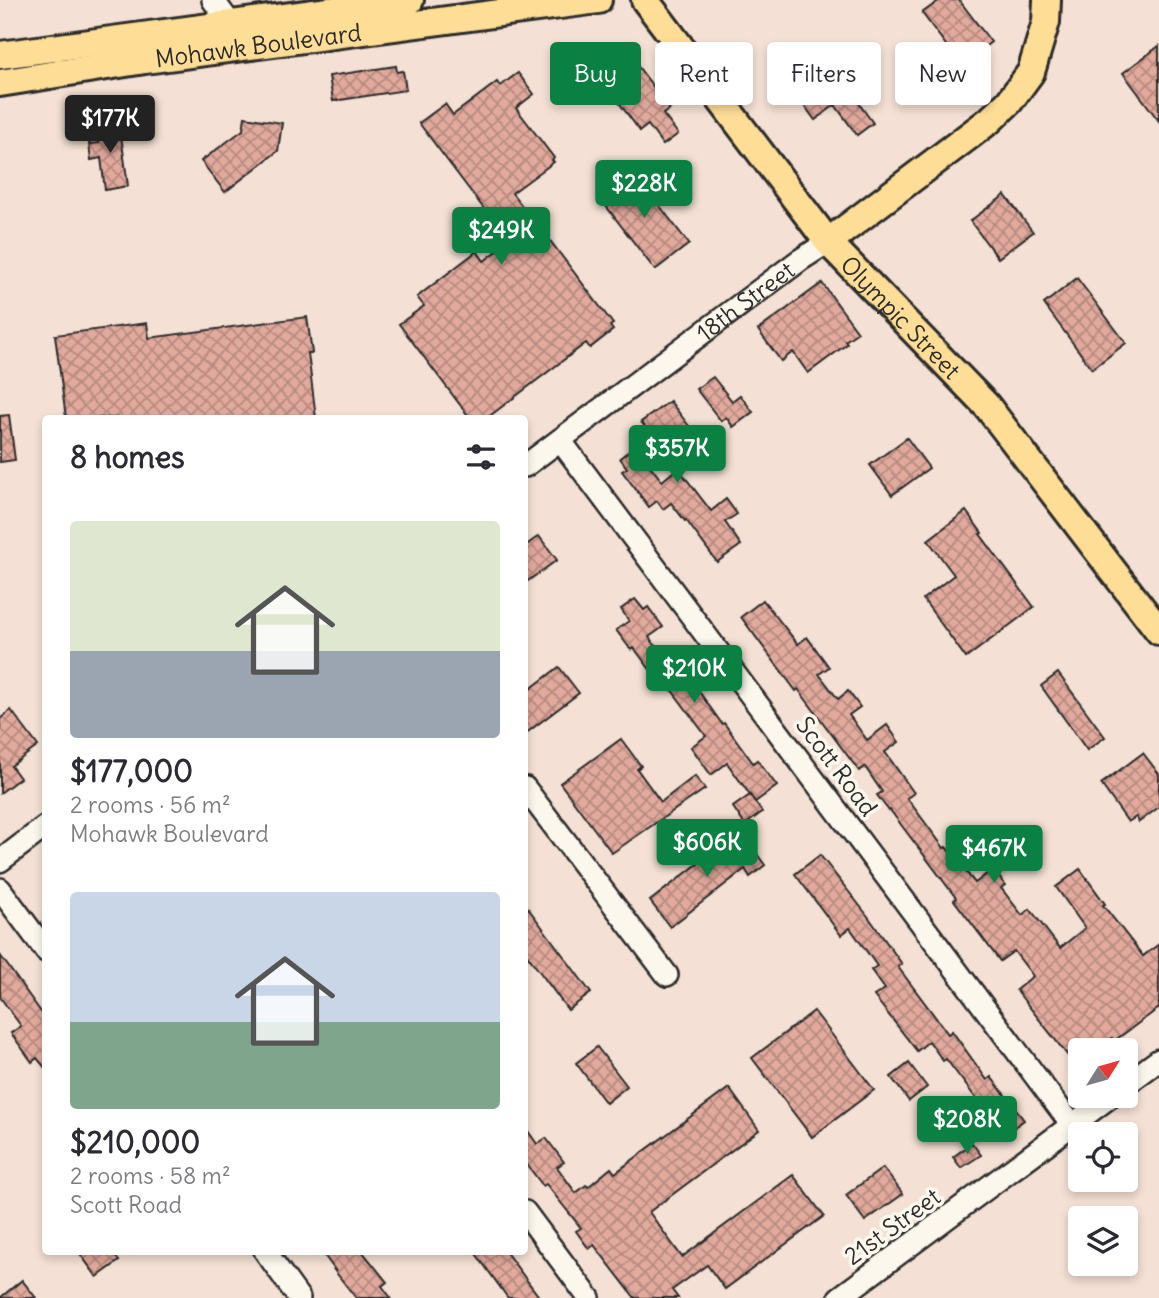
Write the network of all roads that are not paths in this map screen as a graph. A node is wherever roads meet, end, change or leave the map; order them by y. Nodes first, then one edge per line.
1 (213, 0) edge
2 (410, 0) edge
3 (598, 0) edge
4 (645, 0) edge
5 (1047, 0) edge
6 (232, 25) junction
7 (247, 48) junction
8 (0, 55) edge
9 (0, 83) edge
10 (828, 242) junction
11 (560, 440) junction
12 (528, 464) edge
13 (1159, 631) edge
14 (528, 792) edge
15 (42, 829) edge
16 (0, 861) edge
17 (0, 889) edge
18 (42, 946) edge
19 (667, 975) dead end
20 (1159, 1060) edge
21 (1138, 1075) edge
22 (1095, 1108) edge
23 (1070, 1122) edge
24 (1076, 1122) edge
25 (1068, 1128) edge
26 (528, 1216) edge
27 (268, 1255) edge
28 (299, 1298) edge
29 (589, 1298) edge
30 (839, 1298) edge

1 - 6 street
2 - 6 main road, Mohawk Boulevard
3 - 7 main road, Mohawk Boulevard
4 - 10 main road, Olympic Street
5 - 10 main road, 18th Street
6 - 7 street
6 - 8 main road, Mohawk Boulevard
7 - 9 main road, Mohawk Boulevard
10 - 11 street, 18th Street
10 - 13 main road, Olympic Street
11 - 12 street, 18th Street
11 - 23 street, Scott Road
14 - 19 street
15 - 16 street
17 - 18 street
20 - 21 street
22 - 24 street, 21st Street
25 - 30 street, 21st Street
26 - 29 street
27 - 28 street

